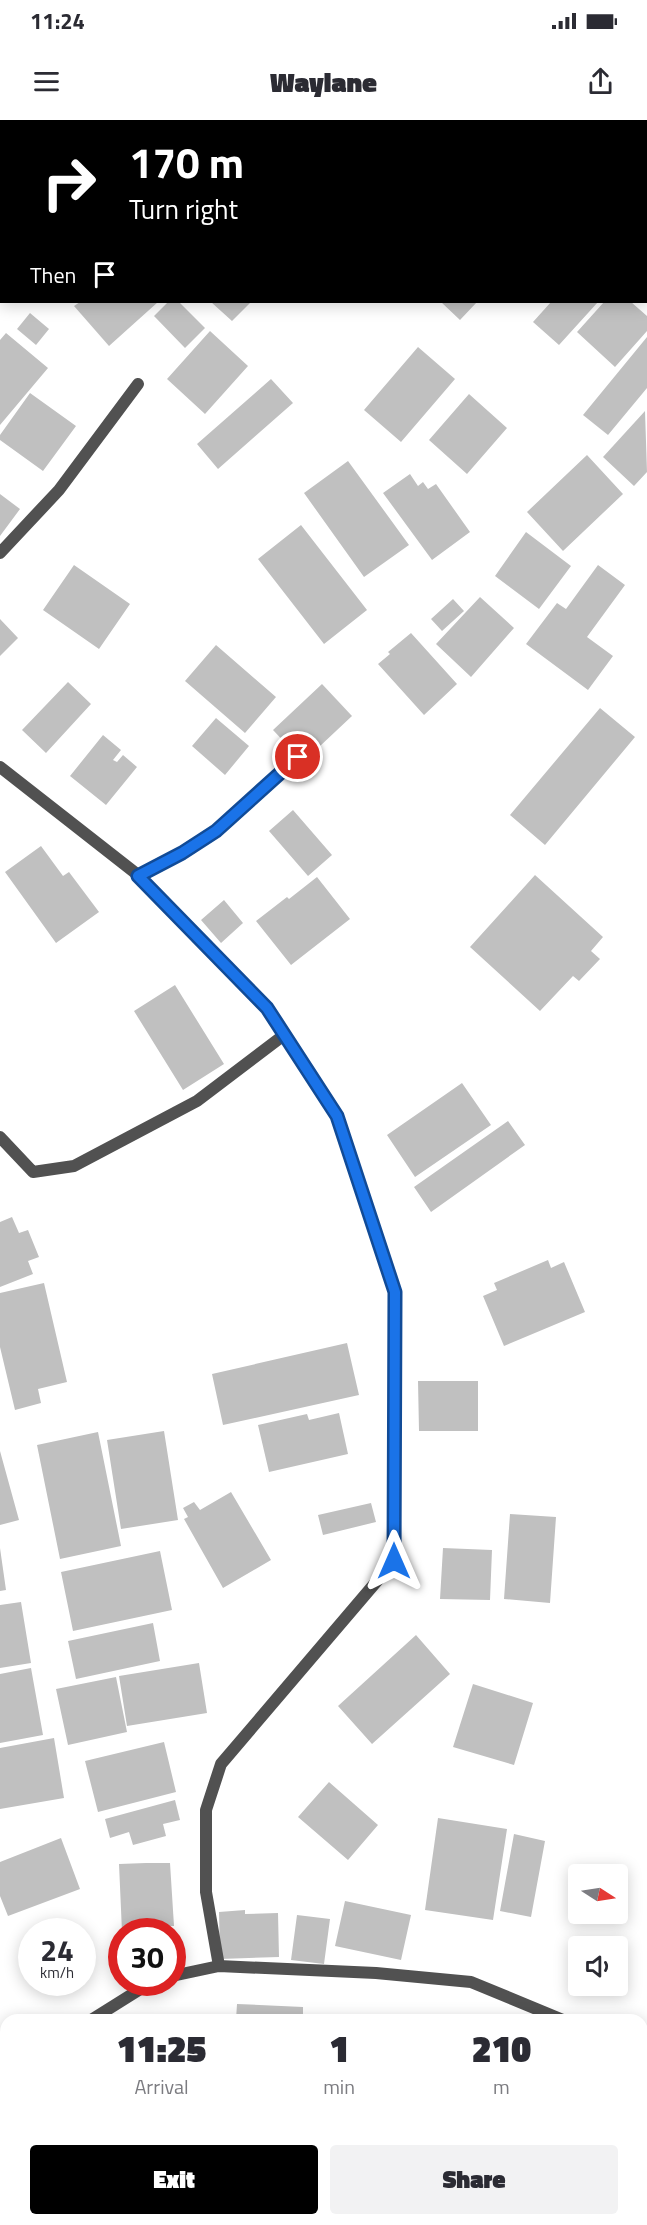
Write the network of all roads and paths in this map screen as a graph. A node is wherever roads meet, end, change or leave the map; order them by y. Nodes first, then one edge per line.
1 (138, 384) dead end
2 (0, 553) edge
3 (298, 757) dead end
4 (0, 767) edge
5 (138, 876) junction
6 (284, 1035) junction
7 (0, 1137) edge
8 (219, 1966) junction
9 (186, 1973) edge
10 (129, 1996) edge
11 (101, 2014) edge
12 (548, 2014) edge

1 - 2 street
3 - 5 street
4 - 5 street
5 - 6 street
6 - 7 street
6 - 8 street
8 - 9 street
8 - 12 street
10 - 11 street

